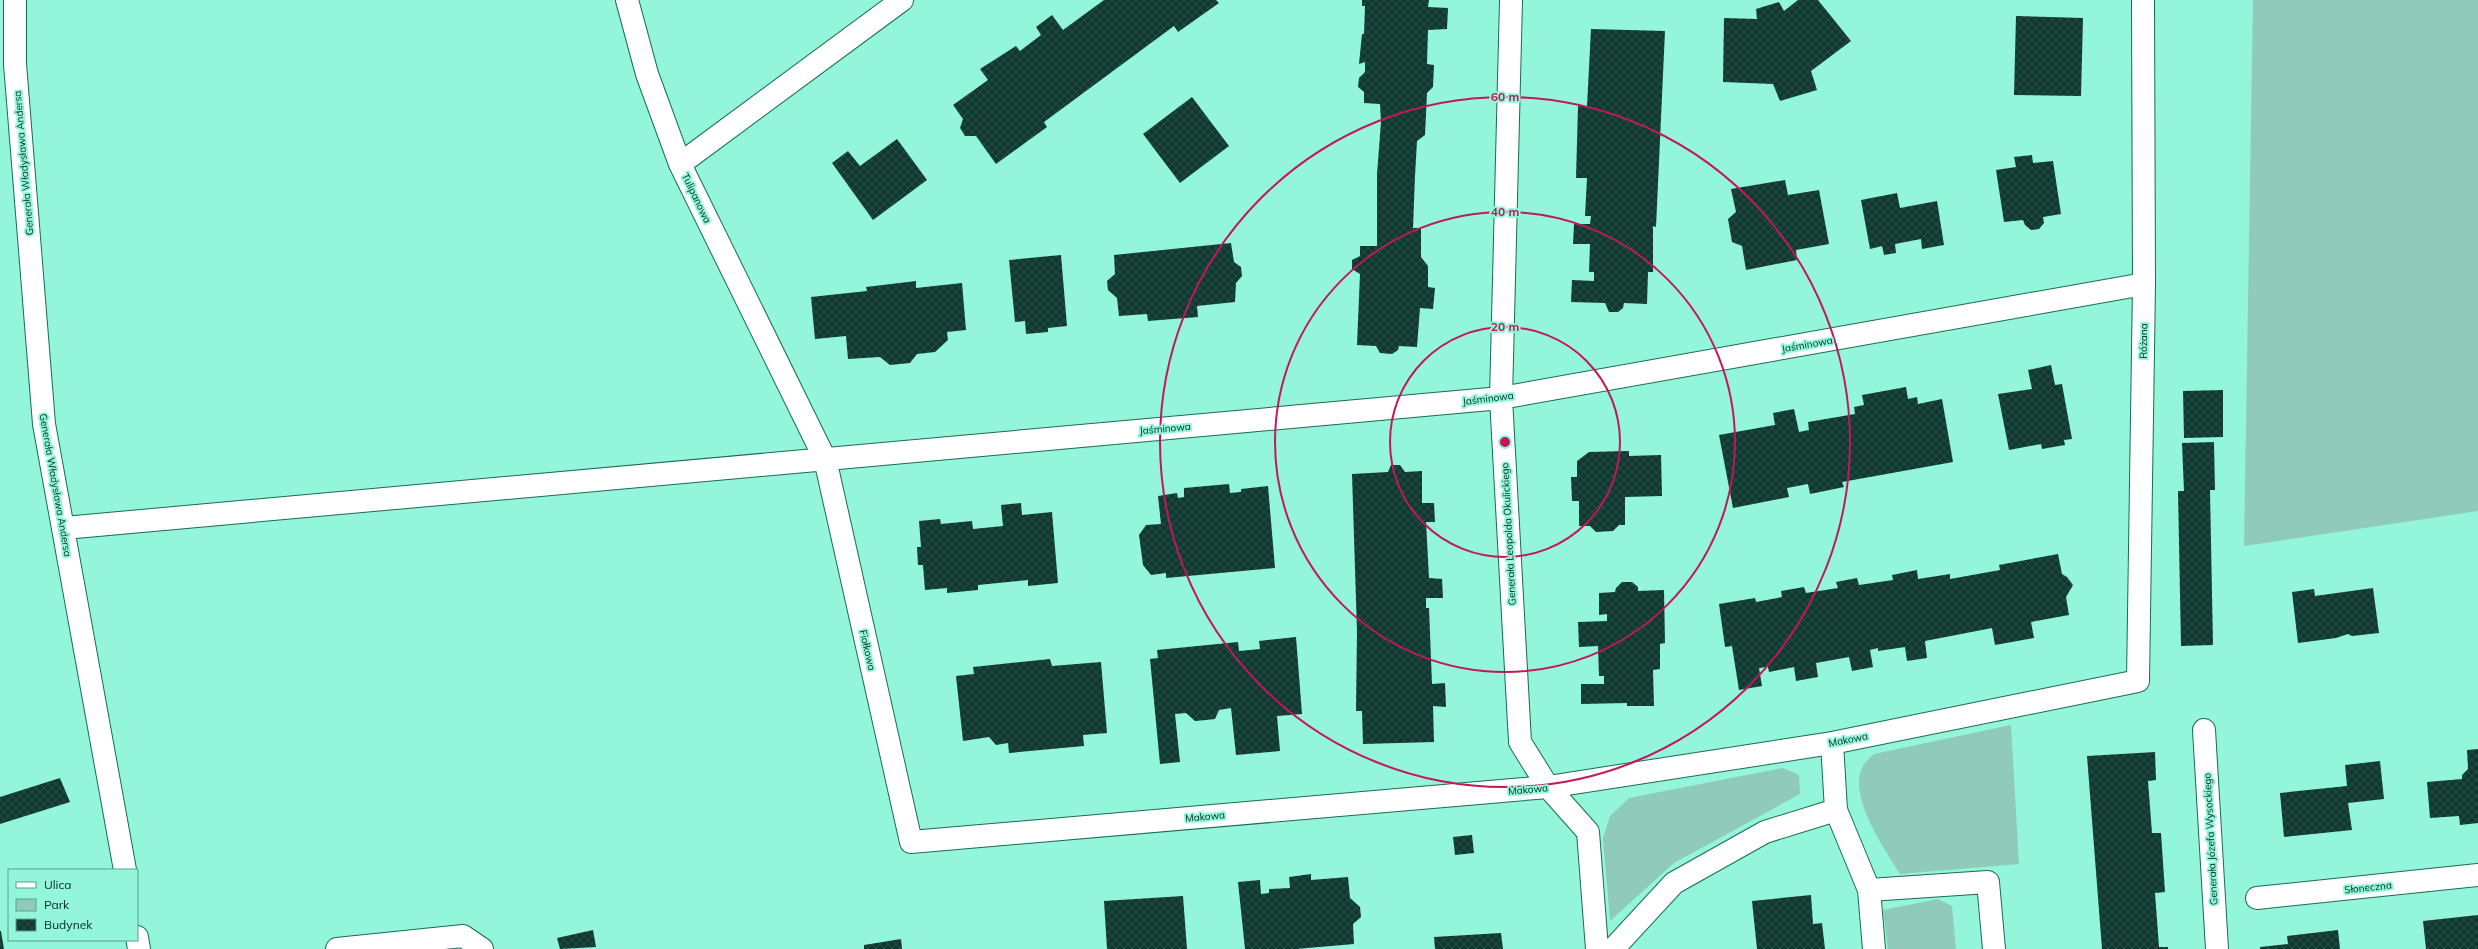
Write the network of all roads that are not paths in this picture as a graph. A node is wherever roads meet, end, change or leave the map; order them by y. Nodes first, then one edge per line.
1 (15, 0) edge
2 (627, 0) edge
3 (902, 0) edge
4 (1512, 0) edge
5 (2144, 0) edge
6 (680, 164) junction
7 (2144, 284) junction
8 (1501, 398) junction
9 (825, 459) junction
10 (64, 528) junction
11 (2138, 681) joint
12 (2204, 730) dead end
13 (1832, 743) junction
14 (1548, 787) junction
15 (1836, 810) junction
16 (911, 842) joint
17 (125, 869) edge
18 (2478, 875) edge
19 (1869, 890) junction
20 (2257, 898) dead end
21 (336, 949) edge
22 (482, 949) edge
23 (1597, 949) edge
24 (1613, 949) edge
25 (1874, 949) edge
26 (1994, 949) edge
27 (2217, 949) edge

1 - 10 street, Generała Władysława Andersa
2 - 6 street
3 - 6 street, Tulipanowa
4 - 8 street, Generała Leopolda Okulickiego
5 - 7 street, Różana
6 - 9 street, Tulipanowa
7 - 8 street, Jaśminowa
7 - 11 street, Różana
8 - 9 street, Jaśminowa
8 - 14 street, Generała Leopolda Okulickiego
9 - 10 street, Jaśminowa
9 - 16 street, Fiołkowa
10 - 17 street, Generała Władysława Andersa
11 - 13 street, Makowa
12 - 27 street, Generała Józefa Wysockiego
13 - 14 street, Makowa
13 - 15 street
14 - 16 street, Makowa
14 - 23 street, Generała Leopolda Okulickiego
15 - 19 street
15 - 24 street
18 - 20 street, Słoneczna
19 - 25 street
19 - 26 street
21 - 22 street

